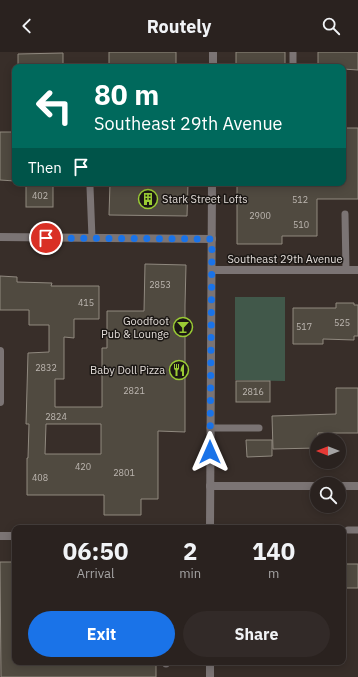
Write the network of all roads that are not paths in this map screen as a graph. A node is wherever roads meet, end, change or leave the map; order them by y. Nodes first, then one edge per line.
1 (213, 52) edge
2 (293, 52) edge
3 (213, 64) edge
4 (293, 64) edge
5 (212, 186) edge
6 (90, 187) dead end
7 (345, 214) dead end
8 (0, 238) edge
9 (92, 238) junction
10 (212, 239) junction
11 (212, 270) junction
12 (346, 270) junction
13 (358, 270) edge
14 (0, 351) edge
15 (0, 402) edge
16 (210, 428) junction
17 (259, 428) dead end
18 (210, 486) junction
19 (310, 486) edge
20 (346, 486) edge
21 (358, 486) edge
22 (210, 525) edge
23 (348, 530) dead end
24 (358, 530) edge
25 (0, 536) edge
26 (12, 536) edge
27 (210, 665) edge
28 (210, 677) edge

1 - 3 street
2 - 4 lane
5 - 10 street
6 - 9 lane
7 - 12 lane
8 - 9 street
9 - 10 street
10 - 11 street
11 - 12 street, Southeast 29th Avenue
11 - 16 street
12 - 13 street, Southeast 29th Avenue
14 - 15 street
16 - 17 lane
16 - 18 street
18 - 19 street
18 - 22 street
20 - 21 street
23 - 24 lane
25 - 26 street
27 - 28 street

